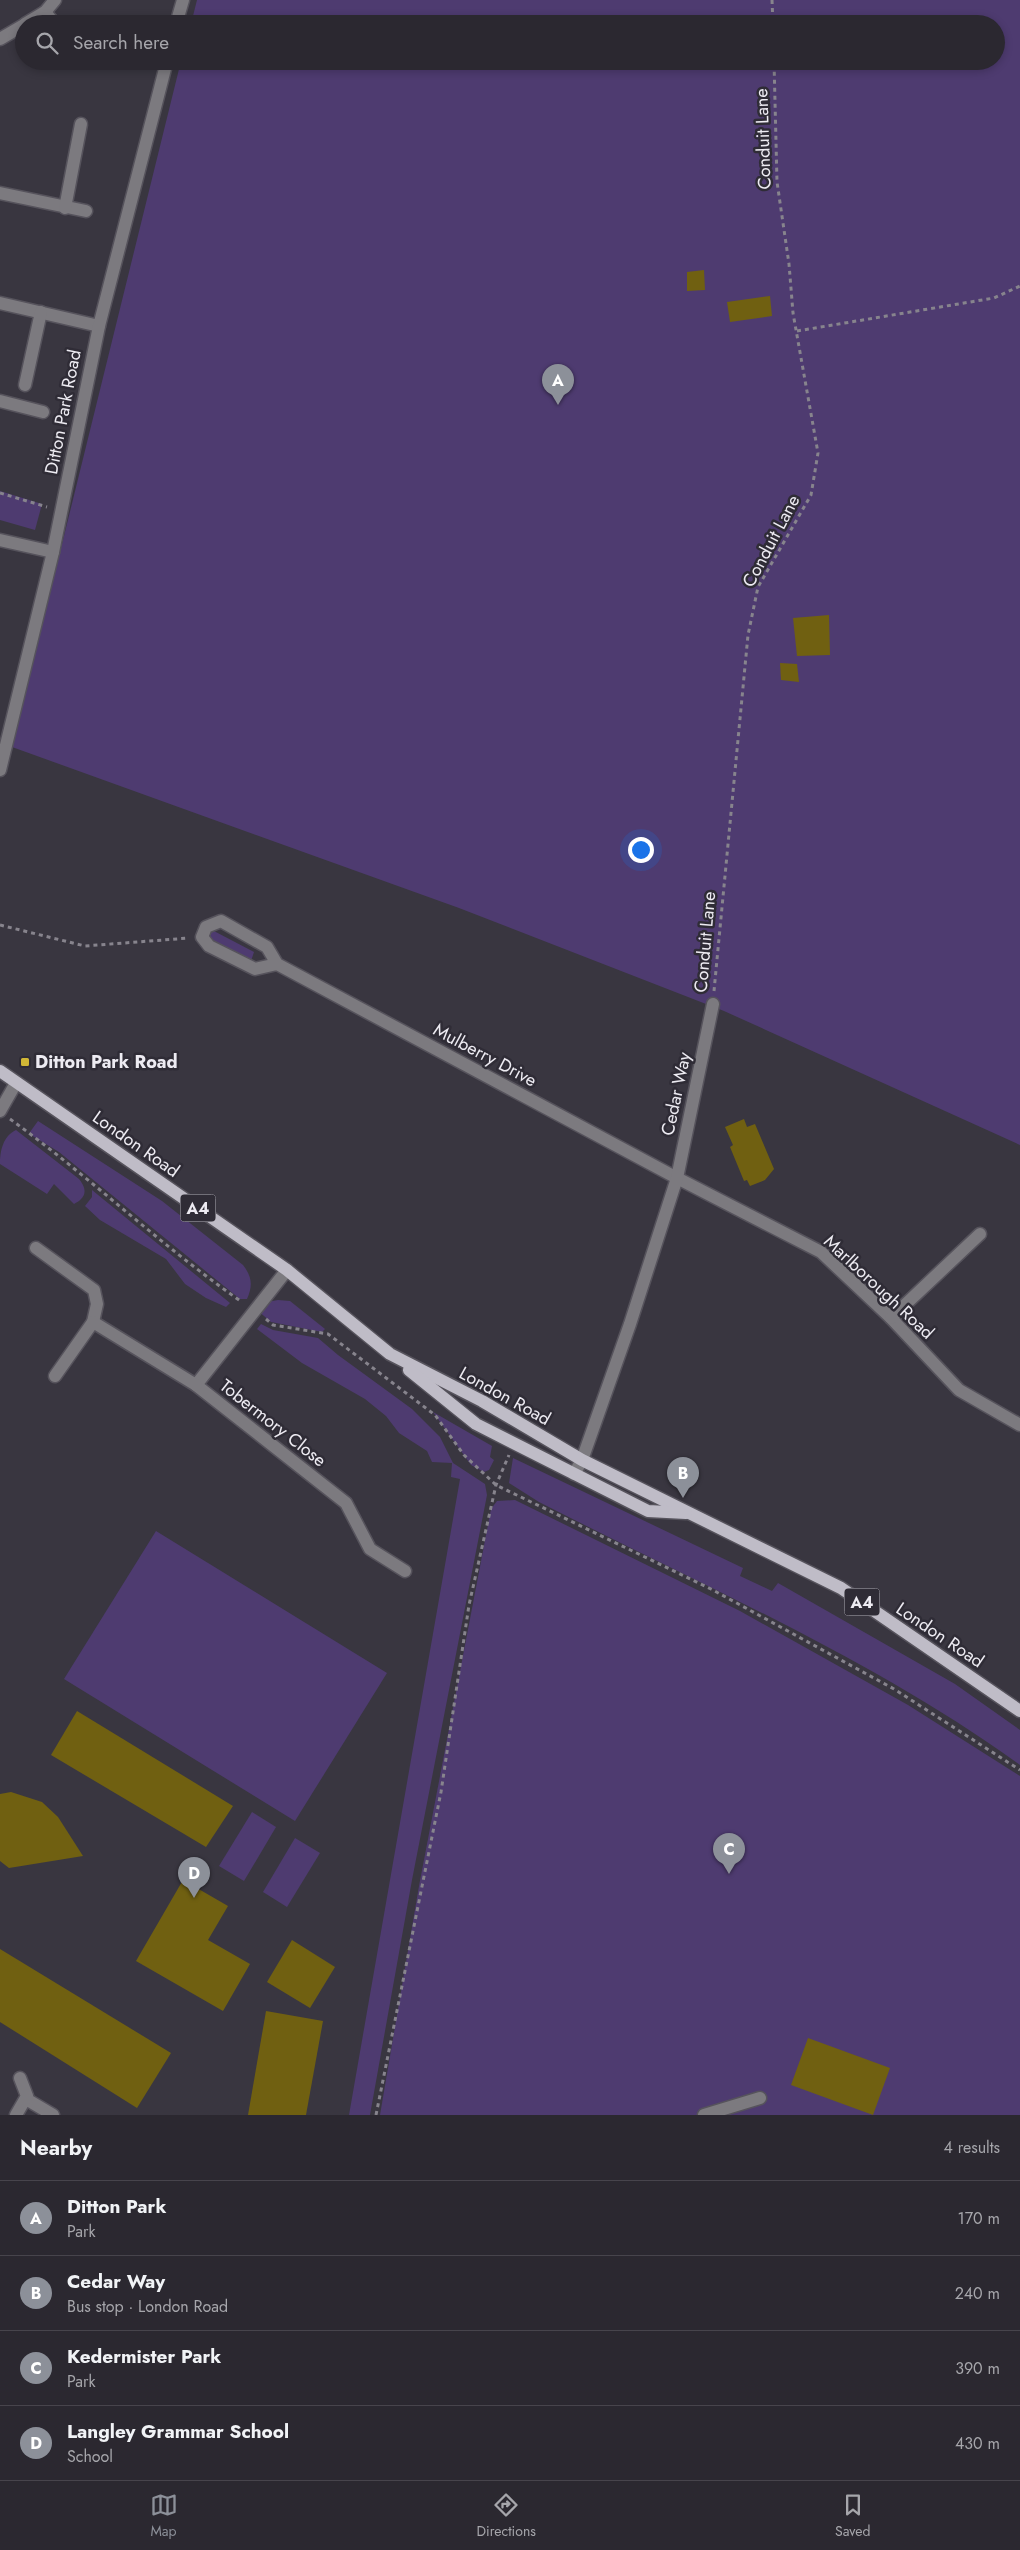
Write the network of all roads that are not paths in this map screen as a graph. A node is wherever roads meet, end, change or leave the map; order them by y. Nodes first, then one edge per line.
1 (54, 0) edge
2 (182, 0) edge
3 (45, 12) junction
4 (40, 15) edge
5 (48, 15) edge
6 (178, 15) edge
7 (15, 30) edge
8 (0, 39) edge
9 (165, 70) edge
10 (81, 124) dead end
11 (0, 193) edge
12 (65, 208) junction
13 (86, 211) dead end
14 (0, 303) edge
15 (41, 312) junction
16 (98, 326) junction
17 (25, 384) dead end
18 (0, 401) edge
19 (43, 412) dead end
20 (0, 540) edge
21 (53, 552) junction
22 (0, 770) edge
23 (277, 964) junction
24 (713, 1004) road end
25 (0, 1070) edge
26 (16, 1083) junction
27 (0, 1111) edge
28 (677, 1178) junction
29 (980, 1234) dead end
30 (36, 1248) dead end
31 (287, 1270) junction
32 (891, 1318) junction
33 (93, 1322) junction
34 (390, 1354) junction
35 (55, 1376) dead end
36 (196, 1385) junction
37 (1020, 1424) edge
38 (582, 1460) junction
39 (574, 1474) junction
40 (691, 1513) junction
41 (406, 1571) dead end
42 (1020, 1711) edge
43 (20, 2078) dead end
44 (760, 2098) dead end
45 (26, 2099) junction
46 (16, 2115) edge
47 (53, 2115) edge
48 (704, 2115) edge

1 - 3 street
2 - 6 street
3 - 4 street
3 - 5 street
7 - 8 street
9 - 16 street, Ditton Park Road
10 - 12 street
11 - 12 street
12 - 13 street
14 - 15 street
15 - 16 street
15 - 17 street
16 - 21 street, Ditton Park Road
18 - 19 street
20 - 21 street
21 - 22 street, Ditton Park Road
23 - 23 street, Mulberry Drive
23 - 28 street, Mulberry Drive
24 - 28 street, Cedar Way
25 - 26 main road, London Road / A4
26 - 27 street
26 - 31 main road, London Road / A4
28 - 32 street, Marlborough Road
28 - 38 street, Cedar Way
29 - 32 street
30 - 33 street
31 - 34 main road, London Road / A4
31 - 36 street, Tobermory Close
32 - 37 street, Marlborough Road
33 - 35 street
33 - 36 street
34 - 38 main road, London Road / A4
34 - 39 main road
36 - 41 street, Tobermory Close
38 - 39 street, Cedar Way
38 - 40 main road, London Road / A4
39 - 40 main road
40 - 42 main road, London Road / A4
43 - 45 street
44 - 48 street
45 - 46 street
45 - 47 street

